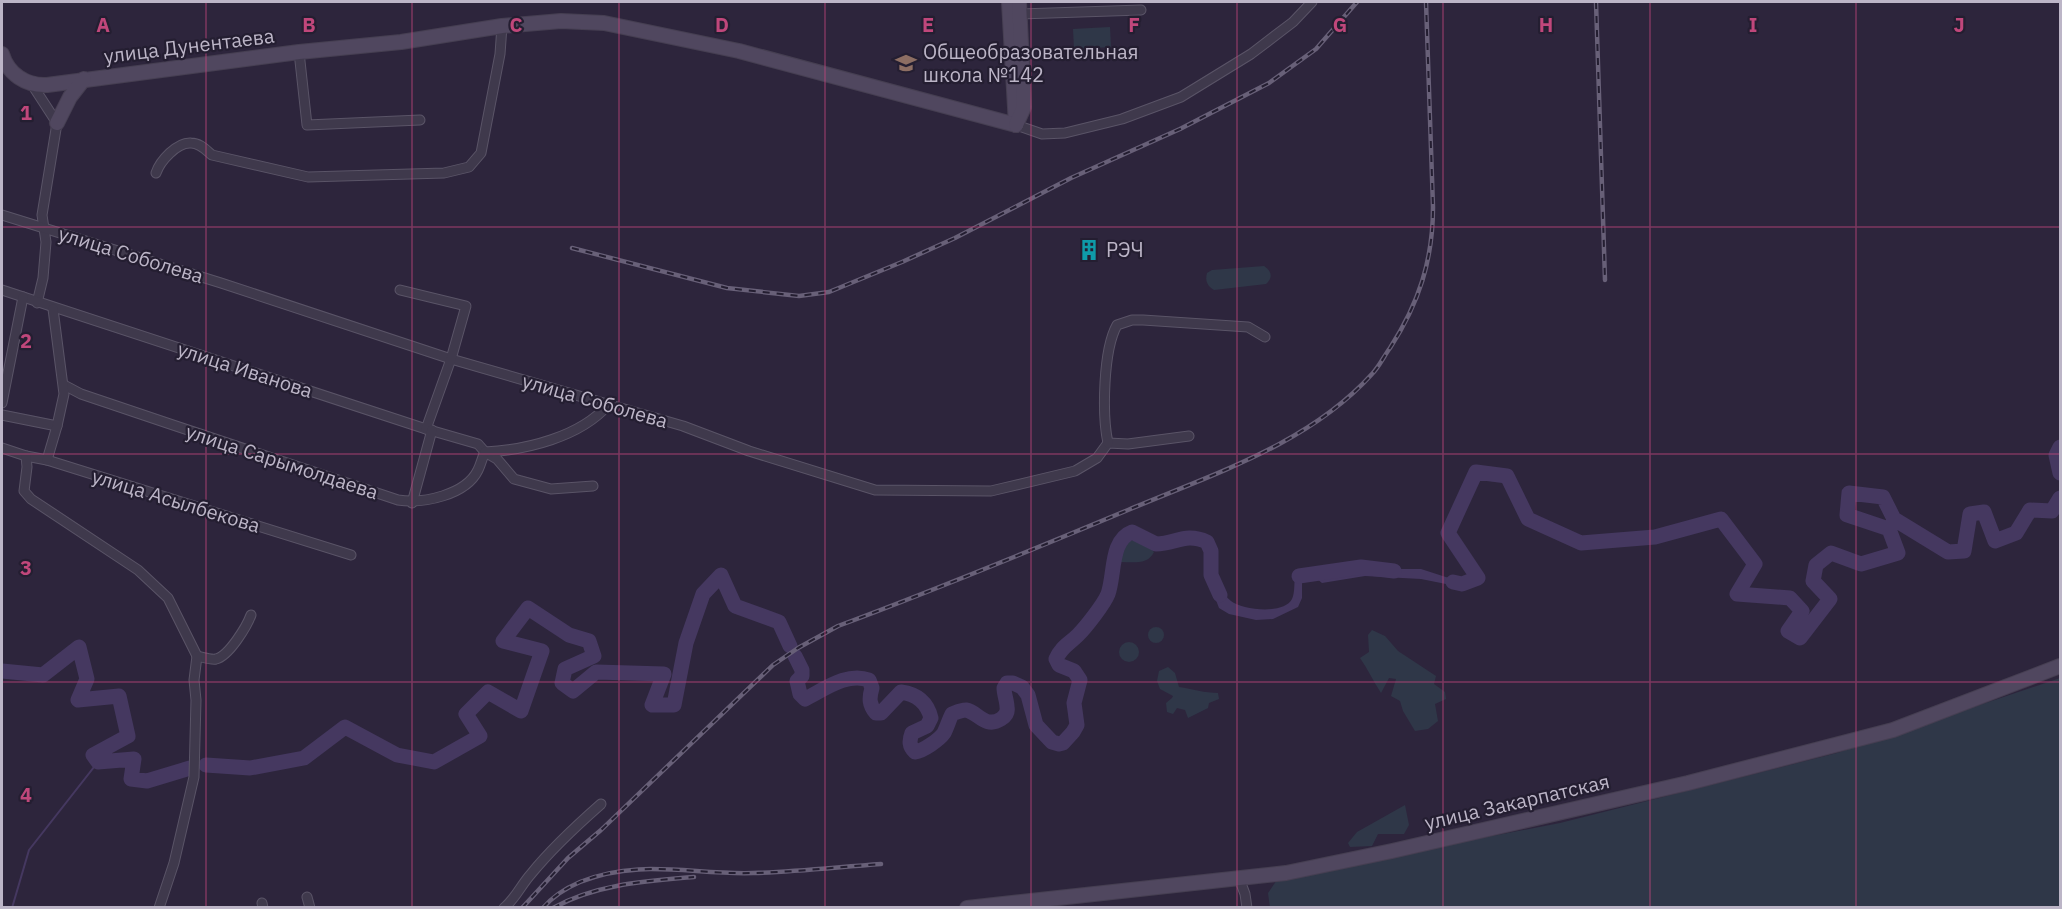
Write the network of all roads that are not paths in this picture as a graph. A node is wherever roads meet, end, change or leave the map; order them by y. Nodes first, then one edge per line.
1 (1009, 2) edge
2 (1312, 2) edge
3 (1020, 8) edge
4 (1141, 10) dead end
5 (502, 26) junction
6 (299, 52) junction
7 (2, 54) edge
8 (84, 79) junction
9 (33, 86) junction
10 (420, 120) dead end
11 (57, 123) junction
12 (1016, 125) junction
13 (156, 173) dead end
14 (2, 214) edge
15 (43, 228) junction
16 (2, 290) edge
17 (400, 290) dead end
18 (23, 297) junction
19 (37, 303) junction
20 (53, 309) junction
21 (1265, 336) dead end
22 (451, 358) junction
23 (64, 385) junction
24 (2, 403) edge
25 (608, 405) junction
26 (2, 415) edge
27 (57, 426) junction
28 (429, 430) junction
29 (1189, 436) dead end
30 (1108, 443) junction
31 (2, 448) edge
32 (485, 452) junction
33 (26, 456) junction
34 (47, 460) junction
35 (593, 486) dead end
36 (412, 502) junction
37 (351, 555) dead end
38 (251, 615) dead end
39 (197, 656) junction
40 (2061, 666) edge
41 (601, 804) dead end
42 (1239, 878) junction
43 (307, 897) dead end
44 (159, 908) edge
45 (310, 908) edge
46 (504, 908) edge
47 (967, 908) edge
48 (1247, 908) edge

1 - 12 street
2 - 12 street
3 - 4 street
3 - 12 street
5 - 6 street, улица Дунентаева
5 - 12 street, улица Дунентаева
5 - 13 street
6 - 8 street, улица Дунентаева
6 - 10 street
7 - 9 street
8 - 9 street, улица Дунентаева
8 - 11 street
9 - 11 street
11 - 15 street
14 - 15 street, улица Соболева
15 - 19 street
15 - 22 street, улица Соболева
16 - 18 street, улица Иванова
17 - 22 street
18 - 19 street, улица Иванова
18 - 24 street
19 - 20 street, улица Иванова
20 - 23 street
20 - 28 street, улица Иванова
21 - 30 street
22 - 25 street, улица Соболева
22 - 28 street
23 - 27 street
23 - 36 street, улица Сарымолдаева
25 - 30 street, улица Соболева
25 - 32 street
26 - 27 street
27 - 34 street
28 - 32 street, улица Иванова
28 - 36 street
29 - 30 street
31 - 33 street, улица Асылбекова
32 - 35 street, улица Иванова
32 - 36 street, улица Сарымолдаева
33 - 34 street, улица Асылбекова
33 - 39 street
34 - 37 street, улица Асылбекова
38 - 39 street
39 - 44 street
40 - 42 street, улица Закарпатская
41 - 46 street
42 - 47 street, улица Закарпатская
42 - 48 street
43 - 45 street

